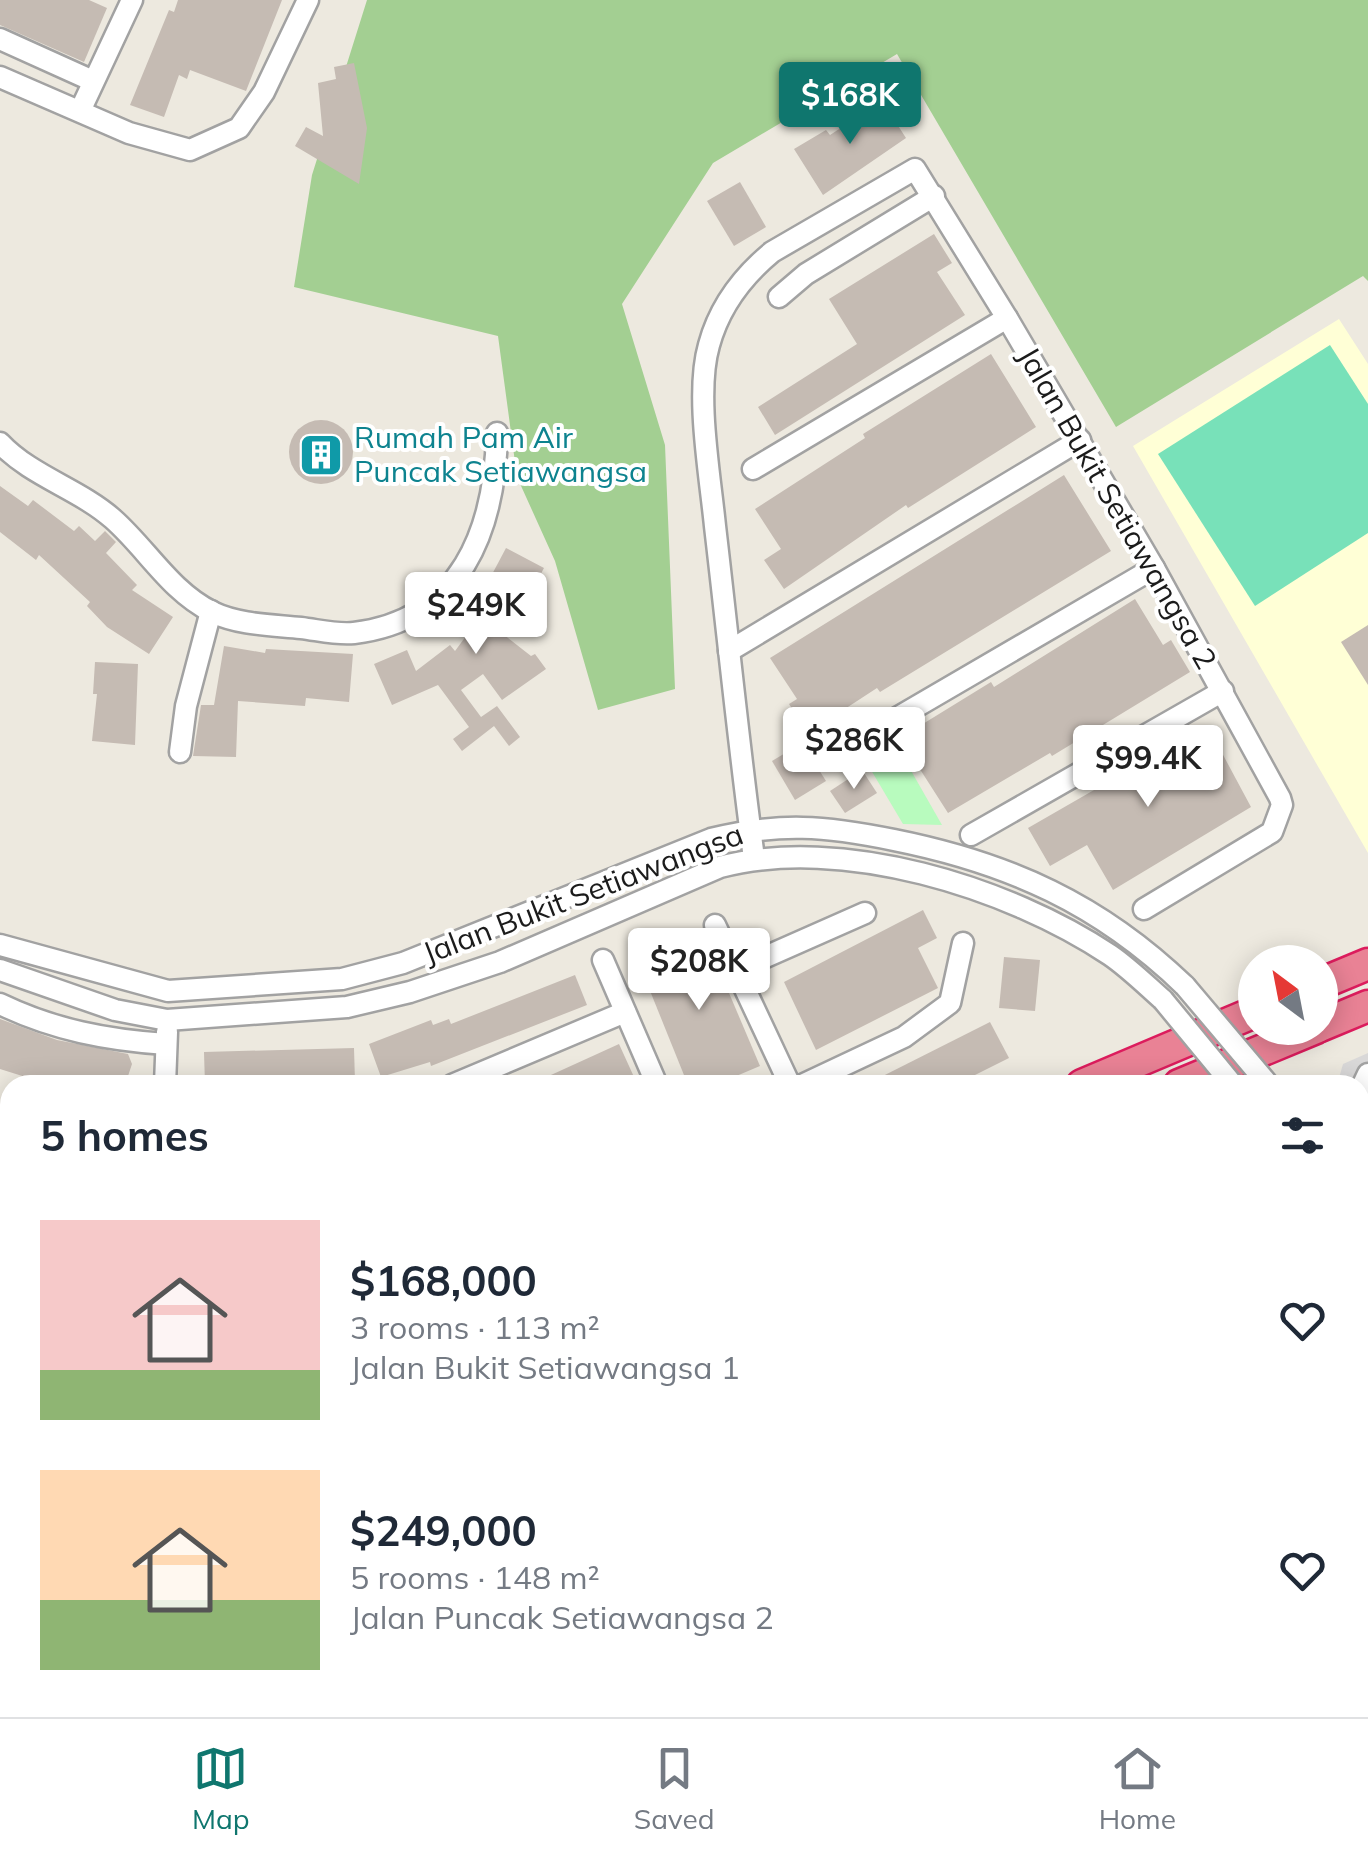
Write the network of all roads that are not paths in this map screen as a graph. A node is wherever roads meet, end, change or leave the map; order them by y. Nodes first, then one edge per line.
1 (118, 0) edge
2 (132, 0) edge
3 (308, 0) edge
4 (0, 39) edge
5 (0, 77) edge
6 (88, 79) junction
7 (80, 111) junction
8 (934, 196) junction
9 (779, 297) dead end
10 (1007, 318) junction
11 (497, 433) dead end
12 (1080, 440) junction
13 (0, 443) edge
14 (753, 468) dead end
15 (1154, 568) junction
16 (211, 611) junction
17 (729, 651) junction
18 (1223, 692) junction
19 (842, 750) dead end
20 (180, 752) dead end
21 (750, 829) junction
22 (970, 834) dead end
23 (754, 858) junction
24 (1144, 909) dead end
25 (865, 913) dead end
26 (715, 925) dead end
27 (963, 943) dead end
28 (0, 945) edge
29 (603, 960) dead end
30 (1368, 964) edge
31 (0, 970) edge
32 (736, 970) junction
33 (1338, 976) edge
34 (168, 991) junction
35 (0, 1004) edge
36 (1368, 1006) edge
37 (626, 1012) junction
38 (1238, 1019) edge
39 (1338, 1019) edge
40 (167, 1020) junction
41 (166, 1044) junction
42 (1275, 1045) edge
43 (165, 1075) edge
44 (476, 1075) edge
45 (652, 1075) edge
46 (785, 1075) edge
47 (823, 1075) edge
48 (1106, 1075) edge
49 (1203, 1075) edge
50 (1226, 1075) edge
51 (1260, 1075) edge

1 - 6 street
2 - 6 street
3 - 7 street
4 - 6 street
5 - 7 street
6 - 7 street
8 - 9 street
8 - 10 street, Jalan Bukit Setiawangsa 2
8 - 17 street, Jalan Bukit Setiawangsa 2
10 - 12 street, Jalan Bukit Setiawangsa 2
10 - 14 street
11 - 16 street
12 - 15 street, Jalan Bukit Setiawangsa 2
12 - 17 street
13 - 16 street
15 - 18 street, Jalan Bukit Setiawangsa 2
15 - 19 street
16 - 20 street
17 - 21 street
18 - 22 street
18 - 24 street, Jalan Bukit Setiawangsa 2
21 - 23 street
21 - 34 street, Jalan Bukit Setiawangsa
21 - 51 street, Jalan Bukit Setiawangsa, bridge
23 - 40 street, Jalan Bukit Setiawangsa
23 - 50 street, Jalan Bukit Setiawangsa, bridge
25 - 32 street
26 - 32 street
27 - 47 street
28 - 34 street, Jalan Bukit Setiawangsa
29 - 37 street
30 - 33 highway
31 - 40 street, Jalan Bukit Setiawangsa
32 - 46 street
34 - 40 street
35 - 41 street
36 - 39 highway
37 - 44 street
37 - 45 street
38 - 48 highway
40 - 41 street
41 - 43 street
42 - 49 highway

